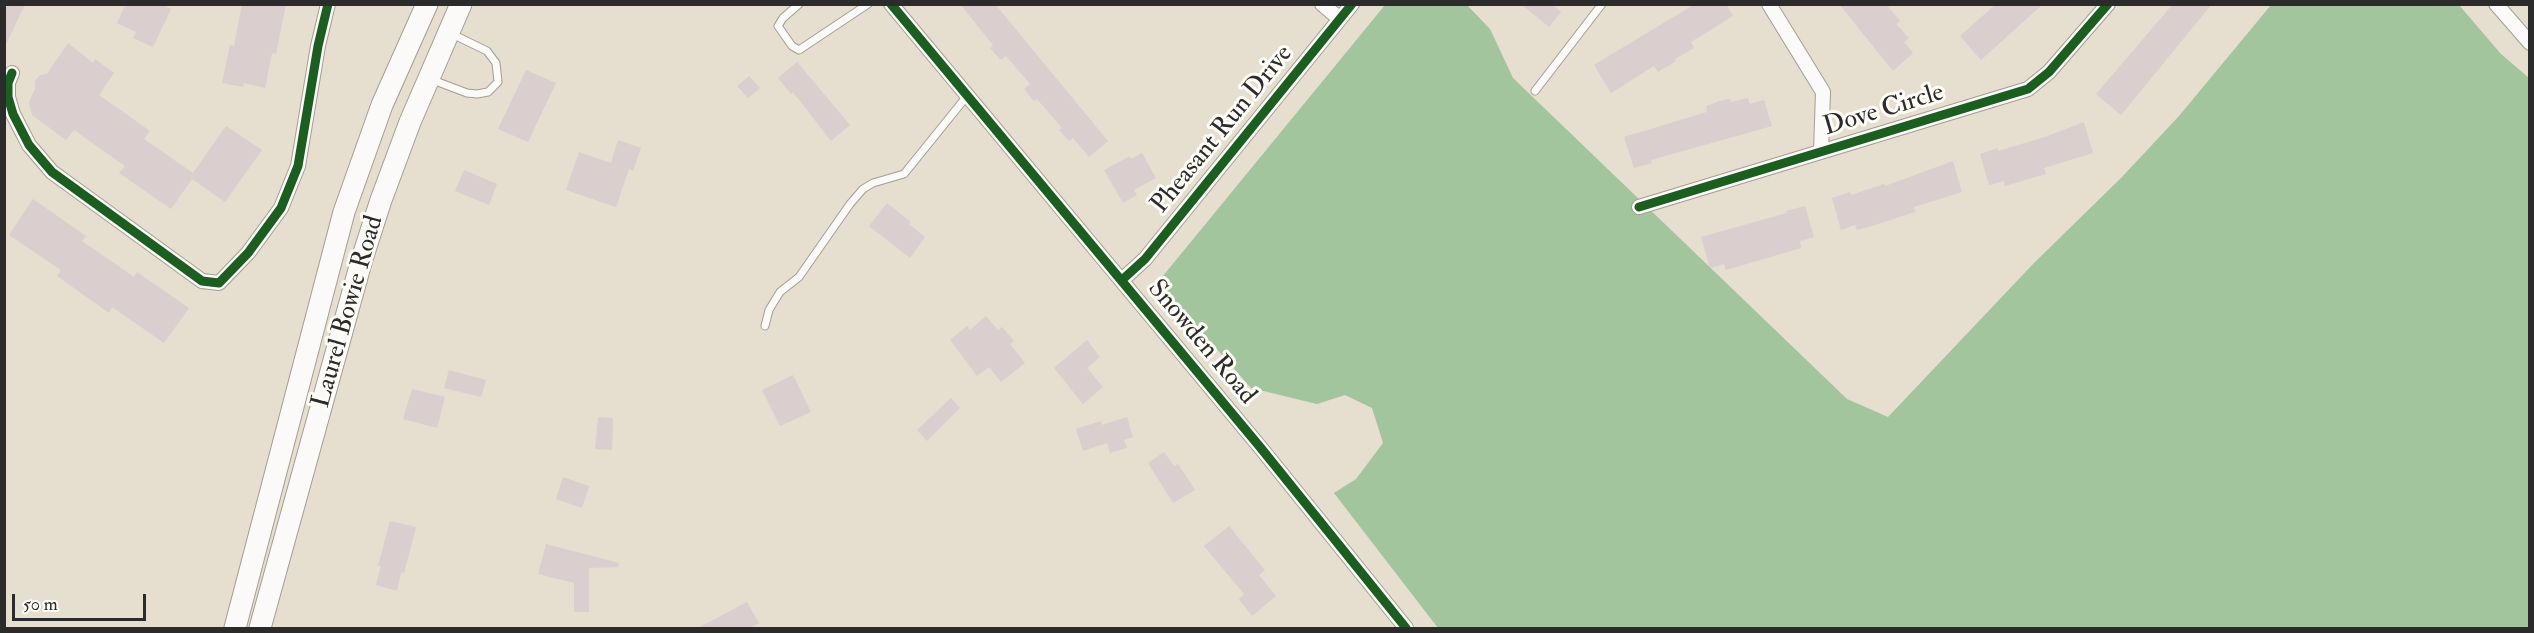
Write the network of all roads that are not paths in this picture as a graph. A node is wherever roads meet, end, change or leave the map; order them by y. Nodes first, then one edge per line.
1 (328, 4) edge
2 (427, 4) edge
3 (461, 4) edge
4 (799, 4) edge
5 (868, 4) edge
6 (891, 4) edge
7 (1322, 4) edge
8 (1352, 4) edge
9 (1602, 4) edge
10 (1769, 4) edge
11 (2108, 4) edge
12 (2496, 4) edge
13 (1341, 19) junction
14 (448, 33) junction
15 (2529, 43) edge
16 (12, 73) dead end
17 (428, 78) junction
18 (1535, 91) dead end
19 (967, 96) junction
20 (1821, 152) junction
21 (1639, 207) dead end
22 (1122, 280) junction
23 (765, 326) dead end
24 (235, 628) edge
25 (260, 628) edge
26 (1406, 628) edge

1 - 16 street
2 - 24 main road, Laurel Bowie Road
3 - 14 main road, Laurel Bowie Road
4 - 5 lane
6 - 19 street, Snowden Road
7 - 13 street
8 - 13 street, Pheasant Run Drive
9 - 18 lane
10 - 20 street
11 - 20 street, Dove Circle
12 - 15 street
13 - 22 street, Pheasant Run Drive
14 - 17 main road, Laurel Bowie Road
14 - 17 lane
17 - 25 main road, Laurel Bowie Road
19 - 22 street, Snowden Road
19 - 23 lane
20 - 21 street, Dove Circle
22 - 26 street, Snowden Road

